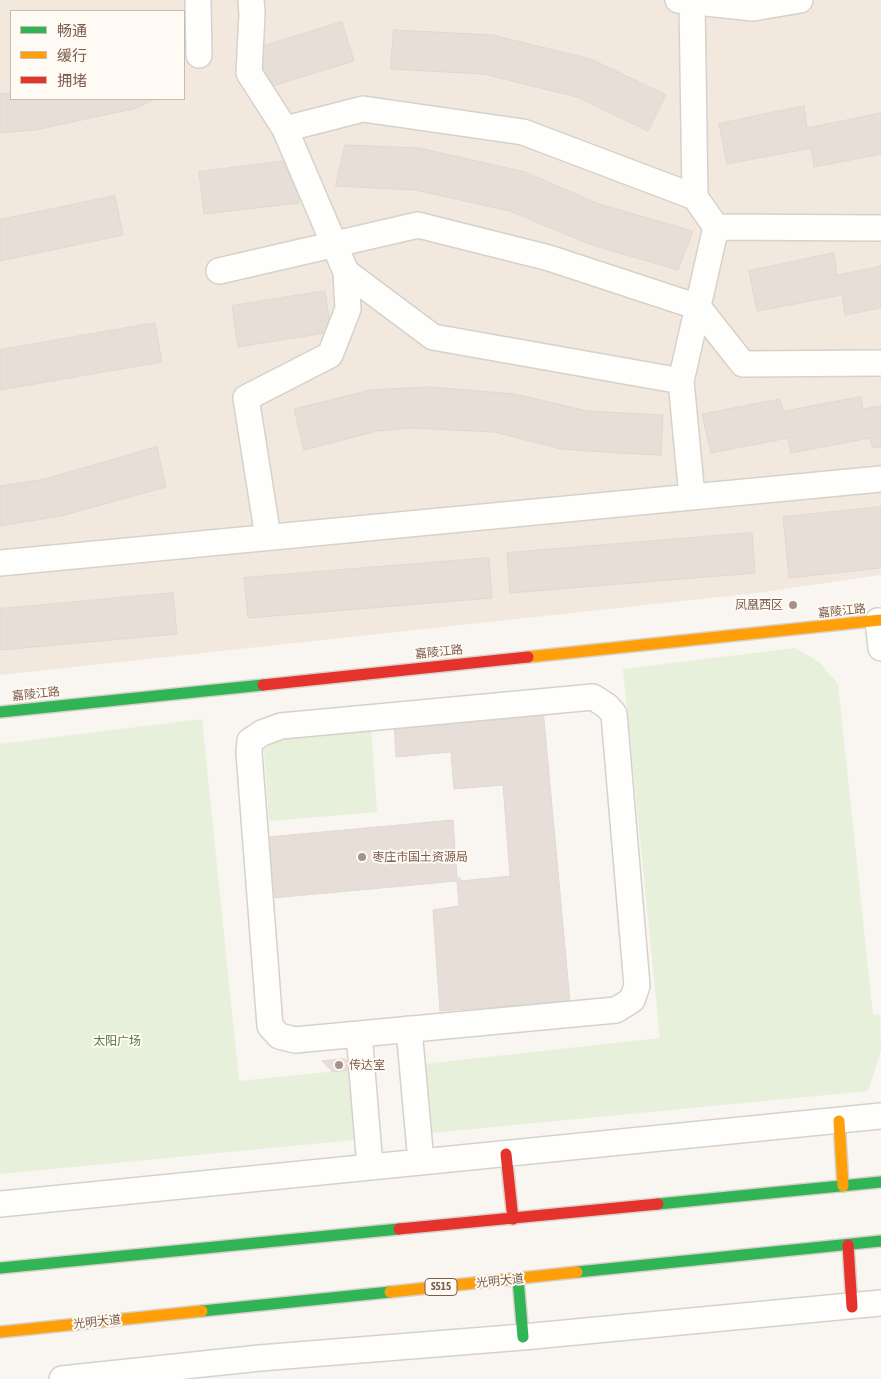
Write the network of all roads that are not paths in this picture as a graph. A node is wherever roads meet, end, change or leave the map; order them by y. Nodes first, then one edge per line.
1 (198, 0) edge
2 (251, 0) edge
3 (800, 0) edge
4 (685, 1) edge
5 (199, 55) dead end
6 (285, 129) junction
7 (695, 197) junction
8 (716, 227) junction
9 (881, 228) edge
10 (334, 244) junction
11 (219, 272) dead end
12 (346, 272) junction
13 (698, 307) junction
14 (881, 362) edge
15 (681, 381) junction
16 (881, 479) edge
17 (692, 497) junction
18 (268, 537) junction
19 (0, 562) edge
20 (880, 620) edge
21 (881, 648) edge
22 (0, 712) edge
23 (409, 1029) junction
24 (359, 1034) junction
25 (881, 1116) edge
26 (839, 1121) junction
27 (506, 1154) junction
28 (421, 1162) junction
29 (370, 1167) junction
30 (881, 1182) edge
31 (843, 1186) junction
32 (0, 1204) edge
33 (513, 1218) junction
34 (881, 1241) edge
35 (848, 1245) junction
36 (0, 1268) edge
37 (518, 1279) junction
38 (881, 1303) edge
39 (852, 1307) junction
40 (0, 1332) edge
41 (523, 1338) junction
42 (262, 1368) edge
43 (62, 1379) edge

1 - 5 street
2 - 6 street
3 - 4 street
4 - 7 street
6 - 7 street
6 - 10 street
7 - 8 street
8 - 9 street
8 - 13 street
10 - 11 street
10 - 12 street
10 - 13 street
12 - 15 street
12 - 18 street
13 - 14 street
13 - 15 street
15 - 17 street
16 - 17 street
17 - 18 street
18 - 19 street
20 - 21 street
20 - 22 main road, 嘉陵江路
23 - 24 street
23 - 24 street
23 - 28 street
24 - 29 street
25 - 26 street
26 - 27 street
26 - 31 main road
27 - 28 street
27 - 33 main road
28 - 29 street
29 - 32 street
30 - 31 main road
31 - 33 main road
33 - 36 main road
34 - 35 main road, 光明大道 / S515
35 - 37 main road, 光明大道 / S515
35 - 39 main road
37 - 40 main road, 光明大道 / S515
37 - 41 main road
38 - 39 street
39 - 41 street
41 - 42 street
42 - 43 street

